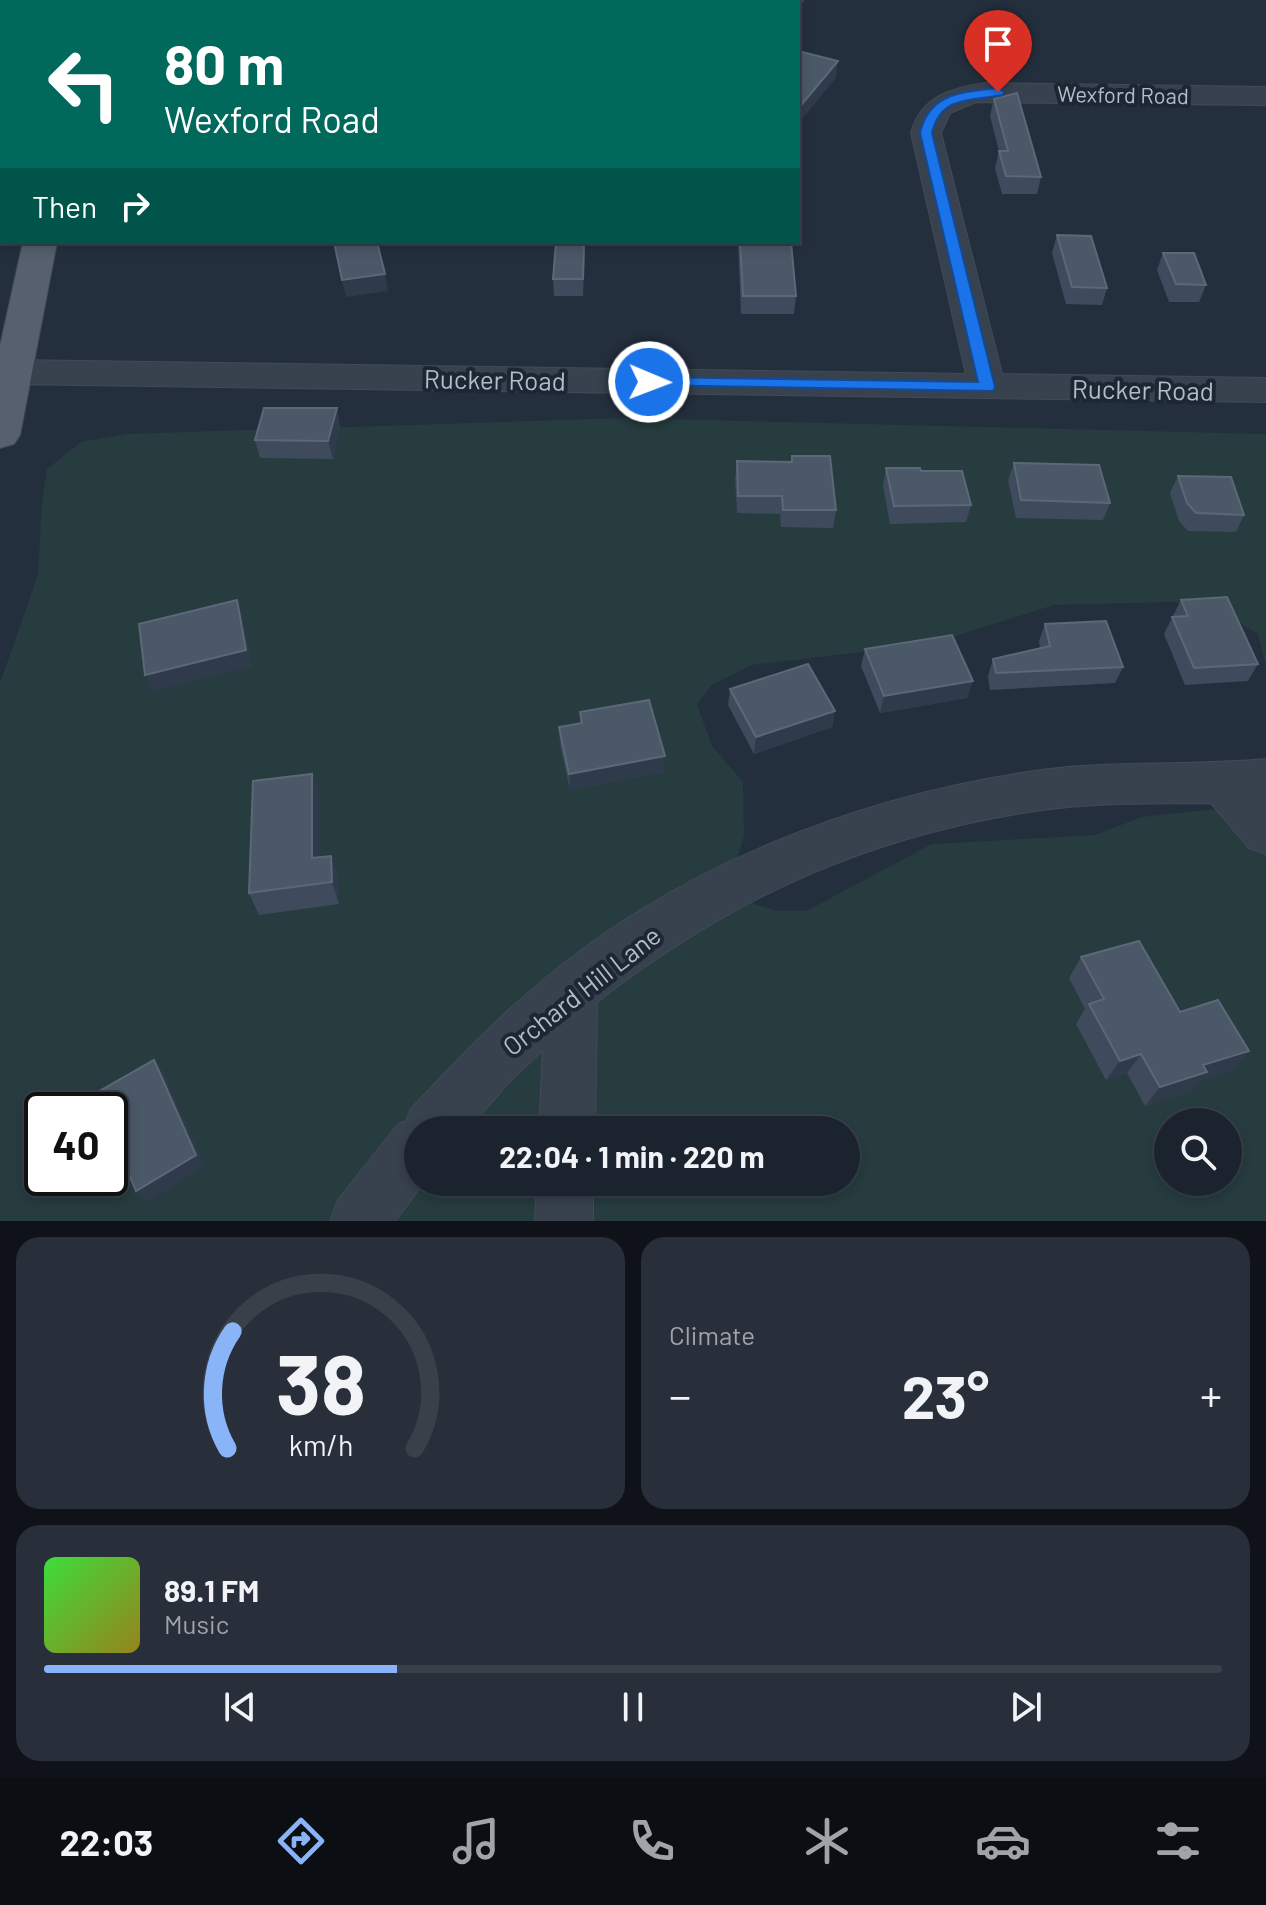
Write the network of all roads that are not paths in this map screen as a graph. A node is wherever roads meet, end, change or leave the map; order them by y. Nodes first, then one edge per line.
1 (1266, 96) edge
2 (40, 244) edge
3 (11, 372) junction
4 (987, 387) junction
5 (1266, 390) edge
6 (0, 435) edge
7 (1245, 781) edge
8 (1266, 833) edge
9 (571, 990) junction
10 (442, 1116) edge
11 (567, 1116) edge
12 (404, 1162) edge
13 (565, 1196) edge
14 (359, 1221) edge
15 (564, 1221) edge

1 - 4 street, Wexford Road
2 - 3 main road
3 - 4 street, Rucker Road
3 - 6 main road
4 - 5 street, Rucker Road
7 - 8 street
7 - 9 street, Orchard Hill Lane
9 - 10 street, Orchard Hill Lane
9 - 11 street
12 - 14 street
13 - 15 street

